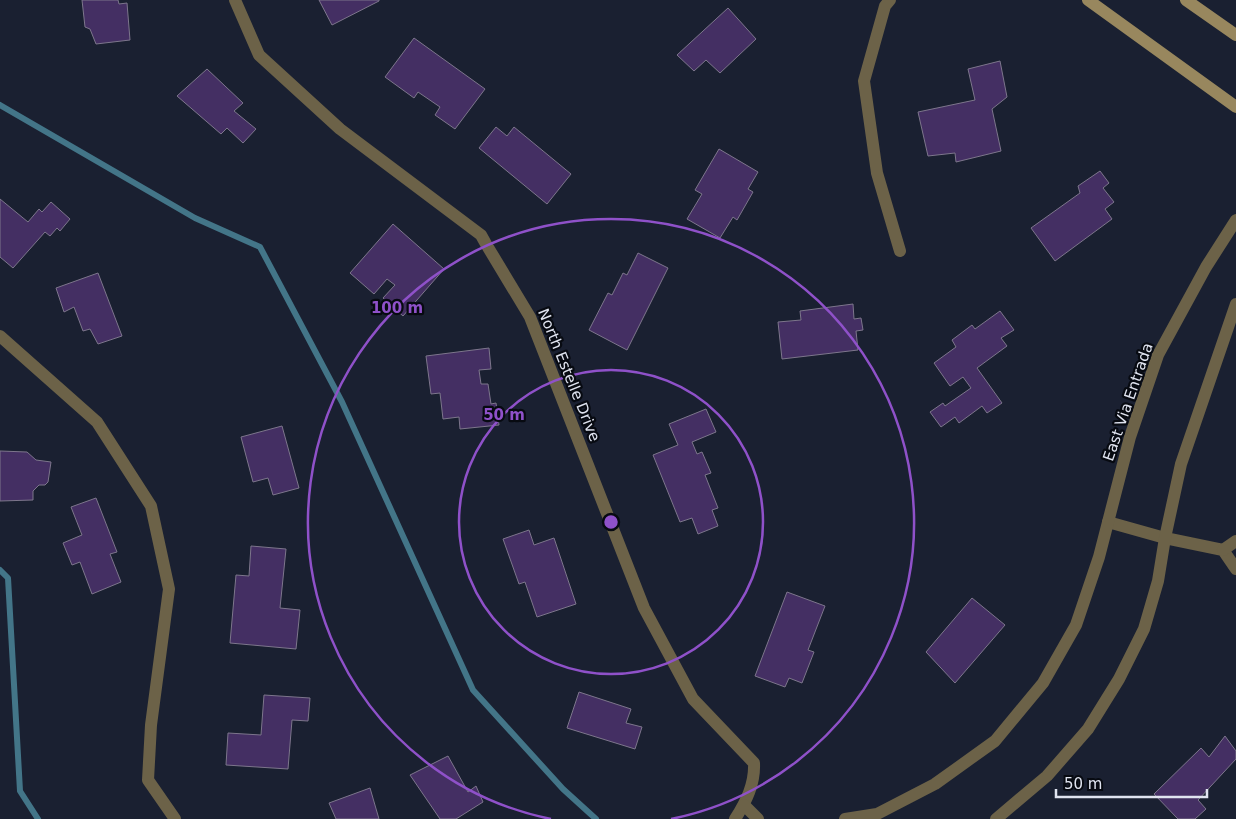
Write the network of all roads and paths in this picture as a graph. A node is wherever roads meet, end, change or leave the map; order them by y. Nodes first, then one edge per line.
1 (235, 0) edge
2 (890, 0) edge
3 (1088, 0) edge
4 (1186, 0) edge
5 (1236, 35) edge
6 (1236, 107) edge
7 (1236, 220) edge
8 (900, 251) dead end
9 (1236, 304) edge
10 (0, 336) edge
11 (1108, 522) junction
12 (1165, 538) junction
13 (1236, 541) edge
14 (1223, 550) junction
15 (1236, 569) edge
16 (744, 806) junction
17 (175, 819) edge
18 (734, 819) edge
19 (758, 819) edge
20 (845, 819) edge
21 (996, 819) edge

1 - 16 street, North Estelle Drive
2 - 8 street
3 - 6 main road
4 - 5 main road
7 - 11 street, East Via Entrada
9 - 12 street
10 - 17 street
11 - 12 street
11 - 20 street, East Via Entrada
12 - 14 street
12 - 21 street
13 - 14 street
14 - 15 street
16 - 18 street, North Estelle Drive
16 - 19 street

